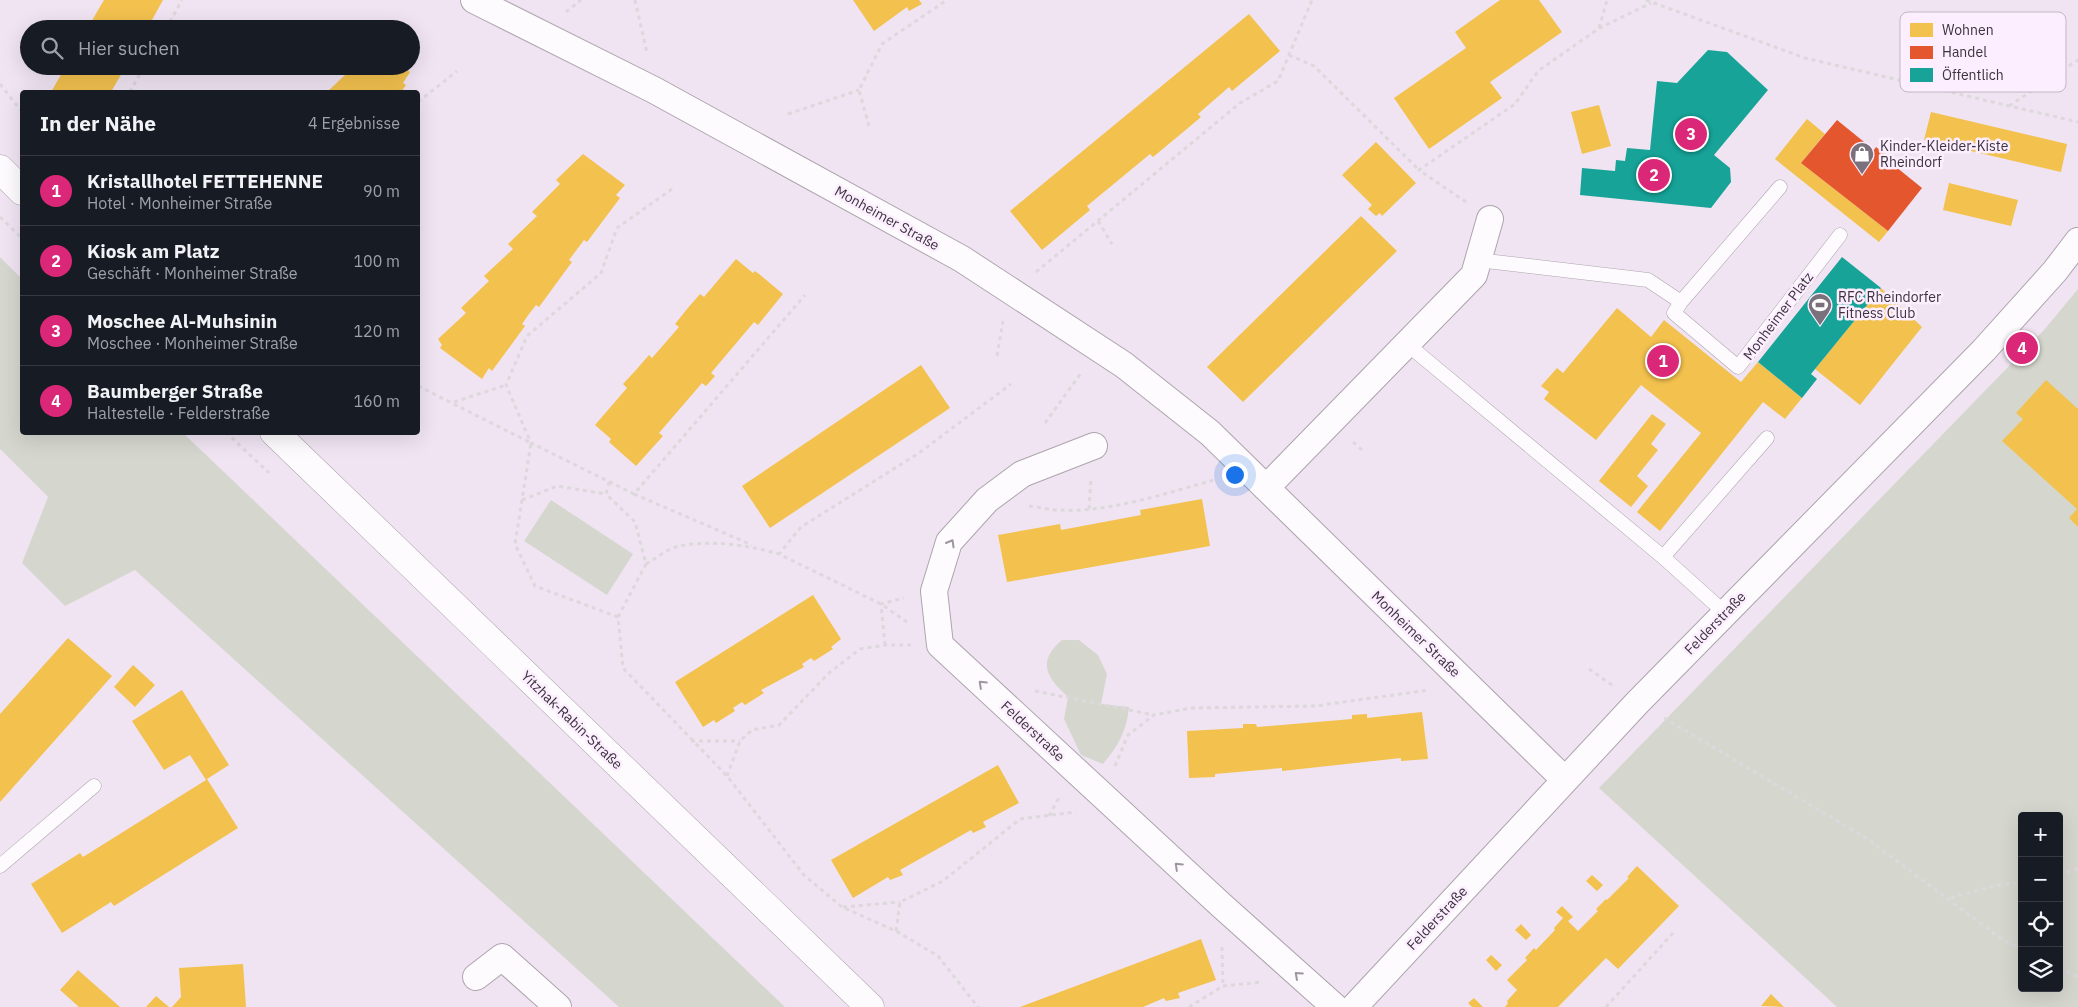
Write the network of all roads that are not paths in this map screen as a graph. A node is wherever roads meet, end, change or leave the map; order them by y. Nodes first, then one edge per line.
1 (474, 0) edge
2 (0, 169) edge
3 (20, 188) edge
4 (1780, 188) dead end
5 (1490, 218) road end
6 (1840, 234) dead end
7 (2078, 241) edge
8 (1478, 260) junction
9 (1681, 302) junction
10 (1407, 344) junction
11 (277, 435) edge
12 (1767, 438) dead end
13 (1094, 446) dead end
14 (1257, 479) junction
15 (1663, 557) junction
16 (1724, 613) junction
17 (1565, 780) junction
18 (94, 786) dead end
19 (0, 866) edge
20 (476, 977) dead end
21 (558, 1007) edge
22 (870, 1007) edge
23 (1335, 1007) edge
24 (1354, 1007) edge

1 - 14 street, Monheimer Straße
2 - 3 main road
4 - 9 lane
5 - 8 street
6 - 9 lane, Monheimer Platz
7 - 16 street, Felderstraße
8 - 9 lane
8 - 10 street
10 - 14 street
10 - 15 lane
11 - 22 main road, Yitzhak-Rabin-Straße
12 - 15 lane
23 -> 13 street, Felderstraße
14 - 17 street, Monheimer Straße
15 - 16 lane
16 - 17 street, Felderstraße
17 - 24 street, Felderstraße
18 - 19 lane
20 - 21 street

